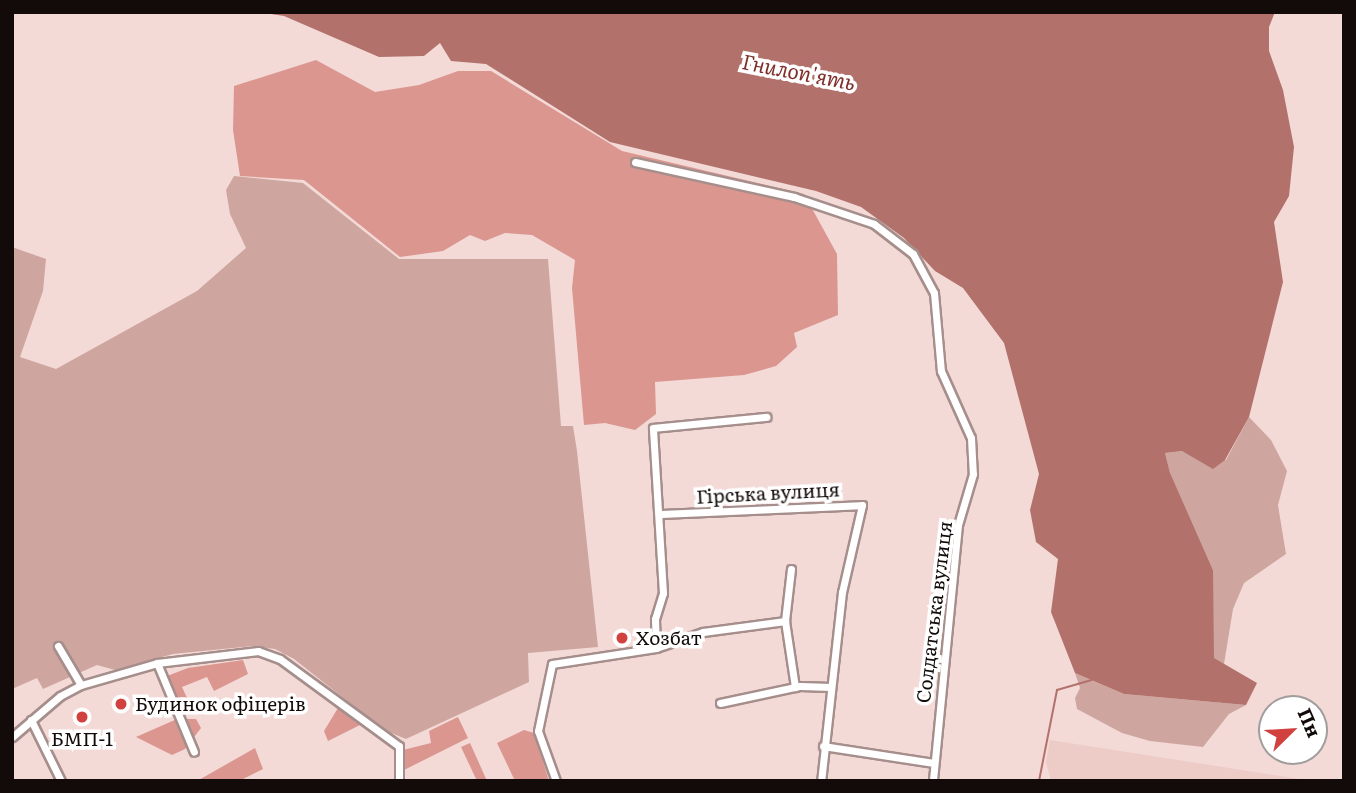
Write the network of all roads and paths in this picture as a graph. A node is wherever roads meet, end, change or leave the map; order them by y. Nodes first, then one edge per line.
1 (635, 162) dead end
2 (766, 417) dead end
3 (659, 514) junction
4 (792, 569) dead end
5 (785, 621) junction
6 (58, 646) dead end
7 (656, 648) junction
8 (157, 663) junction
9 (81, 685) junction
10 (795, 687) junction
11 (831, 687) junction
12 (720, 703) dead end
13 (32, 720) junction
14 (12, 737) edge
15 (823, 746) junction
16 (194, 752) dead end
17 (934, 762) junction
18 (61, 781) edge
19 (399, 781) edge
20 (556, 781) edge
21 (821, 781) edge
22 (933, 781) edge

1 - 17 street, Солдатська вулиця
2 - 3 street
3 - 7 street
3 - 11 street, Гірська вулиця
4 - 5 street
5 - 7 street
5 - 10 street
6 - 9 street
7 - 20 street
8 - 9 street
8 - 16 street
8 - 19 street
9 - 13 street
10 - 11 street
10 - 12 street
11 - 15 street, Гірська вулиця
13 - 14 street
13 - 18 street
15 - 17 street
15 - 21 street, Гірська вулиця
17 - 22 street, Солдатська вулиця

